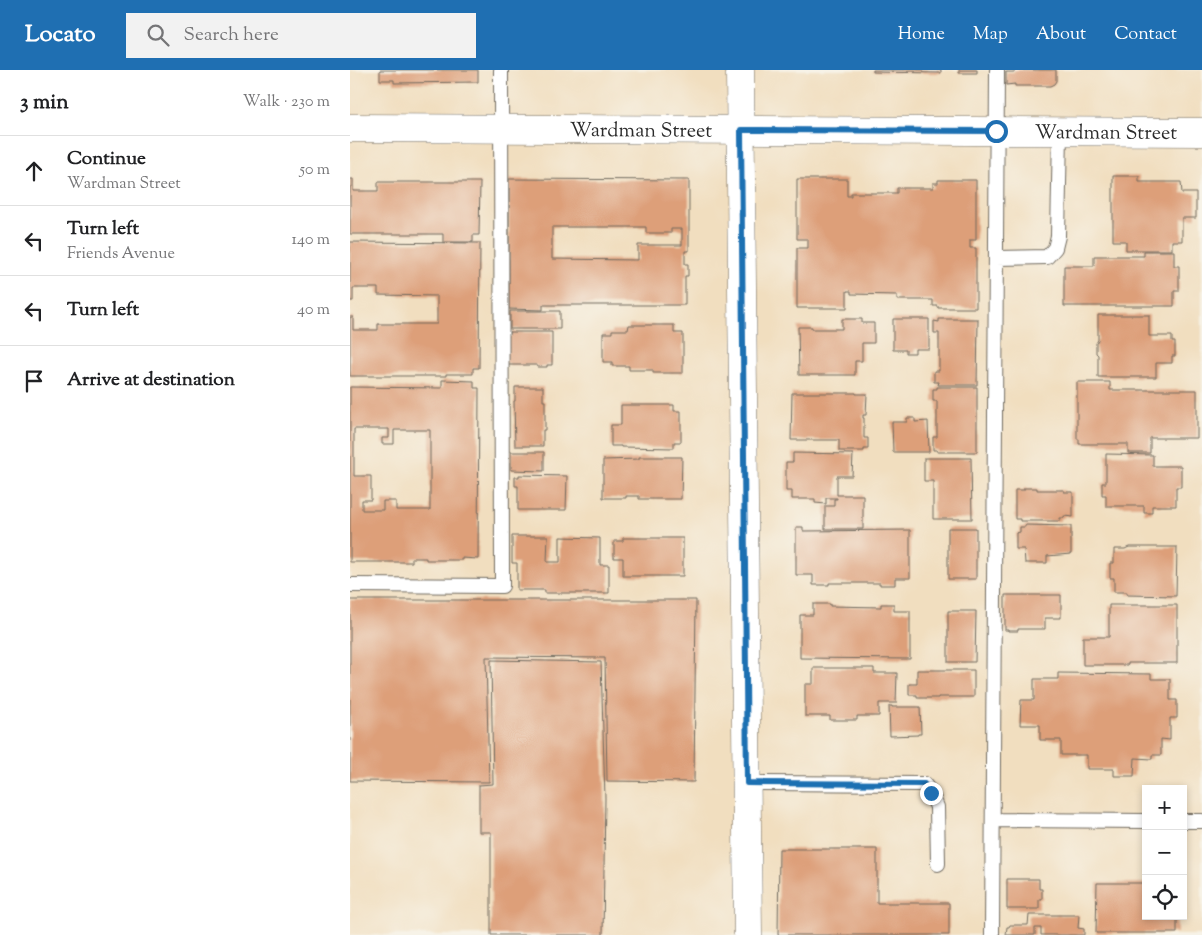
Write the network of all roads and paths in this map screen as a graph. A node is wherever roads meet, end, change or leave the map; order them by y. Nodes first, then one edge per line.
1 (501, 70) edge
2 (740, 70) edge
3 (997, 70) edge
4 (350, 128) edge
5 (501, 129) junction
6 (741, 130) junction
7 (996, 131) junction
8 (1060, 132) junction
9 (1202, 132) edge
10 (996, 258) junction
11 (350, 585) edge
12 (747, 783) junction
13 (993, 820) junction
14 (1142, 821) edge
15 (1187, 821) edge
16 (1202, 821) edge
17 (938, 864) dead end
18 (748, 935) edge
19 (992, 935) edge

1 - 5 lane
2 - 6 street
3 - 7 lane
4 - 5 street, Wardman Street
5 - 6 street, Wardman Street
5 - 11 lane
6 - 7 street, Wardman Street
6 - 12 street
7 - 8 street, Wardman Street
7 - 10 lane
8 - 9 street, Wardman Street
8 - 10 lane
10 - 13 lane
12 - 17 lane
12 - 18 street
13 - 14 lane
13 - 19 lane
15 - 16 lane

